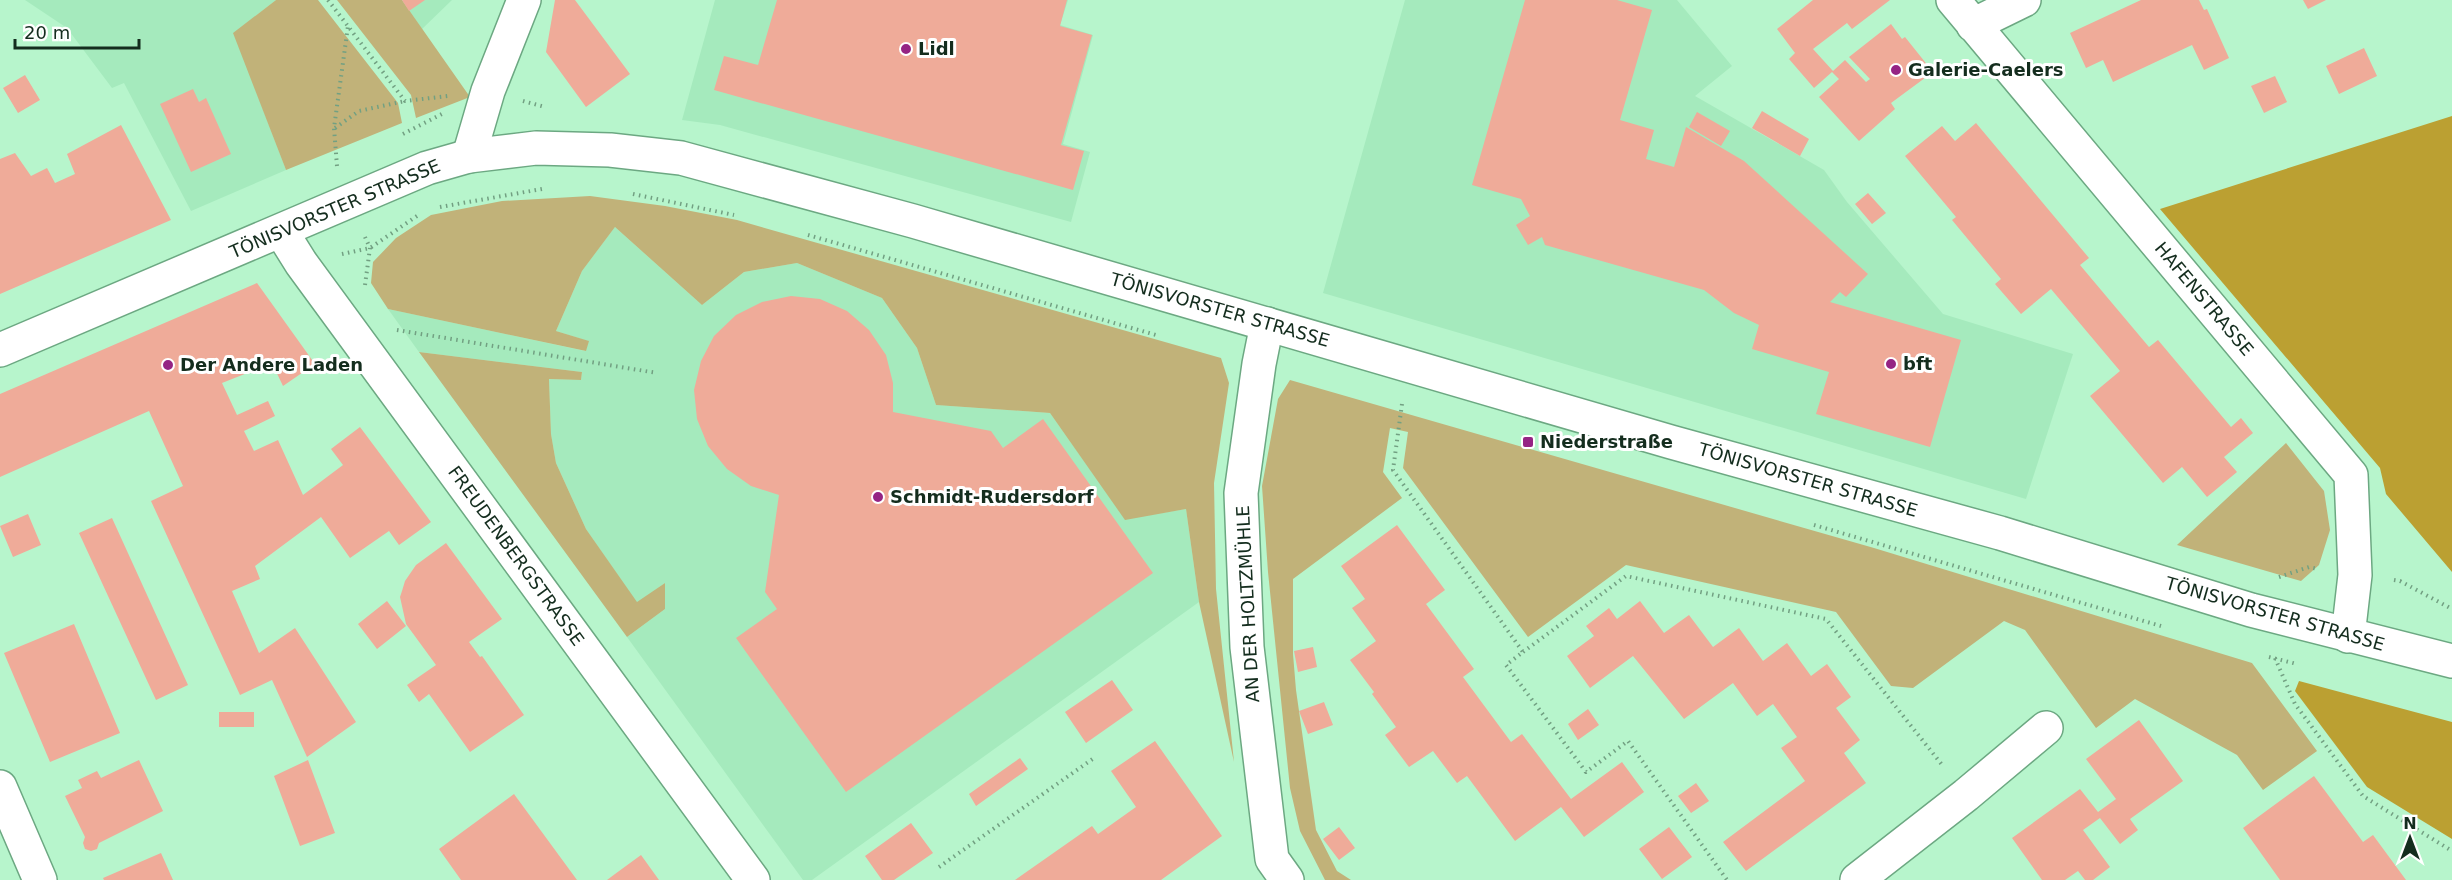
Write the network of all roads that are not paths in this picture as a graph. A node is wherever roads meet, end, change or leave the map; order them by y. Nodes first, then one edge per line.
1 (524, 0) edge
2 (1953, 0) edge
3 (2024, 0) edge
4 (1973, 25) junction
5 (469, 156) junction
6 (281, 231) junction
7 (1267, 324) junction
8 (0, 350) edge
9 (2348, 636) junction
10 (2452, 661) edge
11 (2046, 728) dead end
12 (0, 787) edge
13 (40, 880) edge
14 (753, 880) edge
15 (1287, 880) edge
16 (1857, 880) edge

1 - 5 street
2 - 4 street, HAFENSTRASSE
3 - 4 street
4 - 9 street, HAFENSTRASSE
5 - 6 street, TÖNISVORSTER STRASSE
5 - 7 street, TÖNISVORSTER STRASSE
6 - 8 street, TÖNISVORSTER STRASSE
6 - 14 street, FREUDENBERGSTRASSE
7 - 9 street, TÖNISVORSTER STRASSE
7 - 15 street, AN DER HOLTZMÜHLE
9 - 10 street, TÖNISVORSTER STRASSE
11 - 16 street
12 - 13 street

